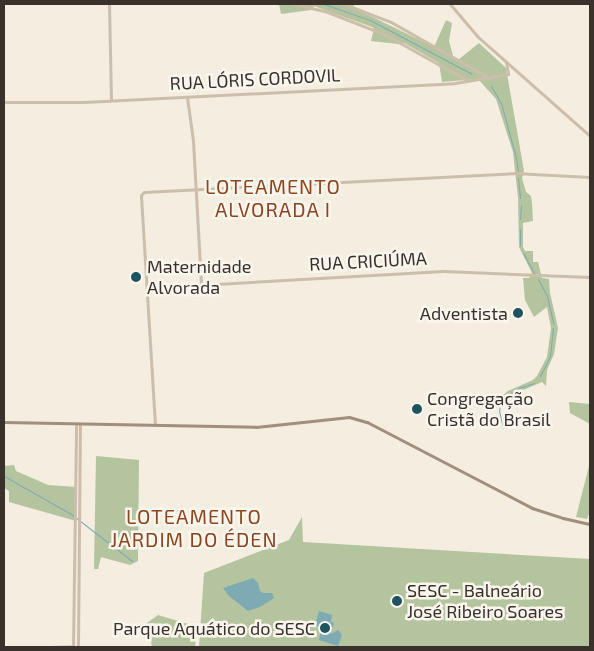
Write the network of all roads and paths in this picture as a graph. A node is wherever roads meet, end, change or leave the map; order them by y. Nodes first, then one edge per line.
1 (109, 4) edge
2 (294, 4) edge
3 (344, 4) edge
4 (450, 4) edge
5 (506, 62) junction
6 (454, 73) junction
7 (489, 78) junction
8 (468, 81) junction
9 (455, 83) junction
10 (187, 97) junction
11 (111, 100) junction
12 (4, 102) edge
13 (590, 136) edge
14 (590, 177) edge
15 (195, 189) junction
16 (590, 277) edge
17 (200, 283) junction
18 (148, 288) junction
19 (4, 422) edge
20 (78, 424) junction
21 (155, 425) junction
22 (590, 524) edge
23 (49, 647) edge
24 (76, 647) edge

1 - 11 street
2 - 6 street
3 - 7 street
4 - 5 street
5 - 7 street, RUA LÓRIS CORDOVIL
5 - 13 street
6 - 8 street
6 - 9 street
7 - 8 street, RUA LÓRIS CORDOVIL
8 - 9 street, RUA LÓRIS CORDOVIL
9 - 10 street, RUA LÓRIS CORDOVIL
10 - 11 street, RUA LÓRIS CORDOVIL
10 - 15 street
11 - 12 street, RUA LÓRIS CORDOVIL
14 - 15 street
15 - 17 street
15 - 18 street
16 - 17 street, RUA CRICIÚMA
17 - 18 street, RUA CRICIÚMA
18 - 21 street
19 - 20 main road
20 - 21 main road
20 - 24 street
20 - 24 street
21 - 22 main road
23 - 24 street

